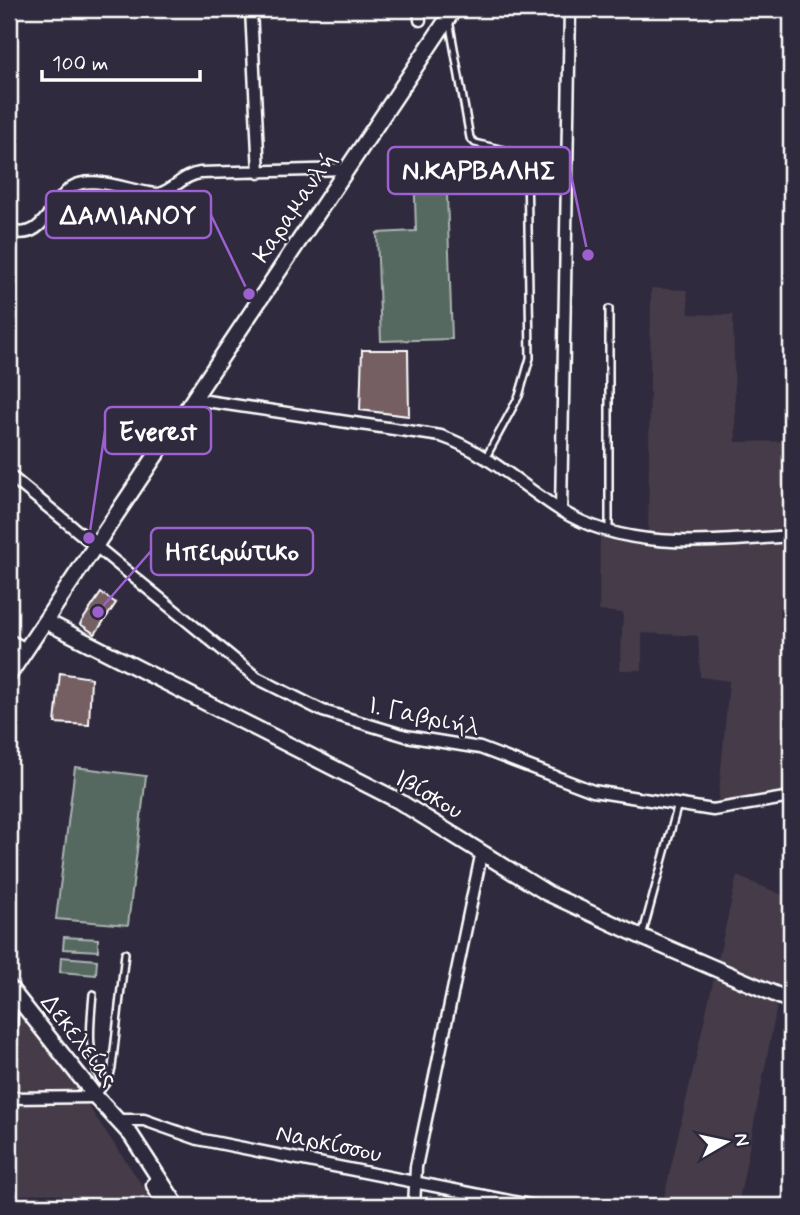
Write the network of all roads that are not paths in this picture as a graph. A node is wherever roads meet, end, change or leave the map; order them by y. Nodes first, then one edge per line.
1 (251, 9) edge
2 (570, 9) edge
3 (451, 13) edge
4 (347, 169) junction
5 (259, 173) junction
6 (9, 230) edge
7 (609, 309) dead end
8 (193, 399) junction
9 (485, 459) junction
10 (9, 475) edge
11 (561, 510) junction
12 (609, 530) junction
13 (791, 536) edge
14 (94, 548) junction
15 (45, 621) junction
16 (9, 640) edge
17 (26, 649) junction
18 (9, 675) edge
19 (791, 797) edge
20 (678, 804) junction
21 (482, 851) junction
22 (642, 937) junction
23 (125, 953) dead end
24 (12, 991) edge
25 (93, 994) dead end
26 (791, 1001) edge
27 (9, 1085) edge
28 (100, 1091) junction
29 (9, 1098) edge
30 (116, 1120) junction
31 (417, 1182) junction
32 (164, 1206) edge
33 (177, 1206) edge
34 (414, 1206) edge
35 (535, 1206) edge

1 - 5 street
2 - 11 street
3 - 4 main road, Καραμανλή
3 - 9 lane
4 - 5 street
4 - 8 main road, Καραμανλή
5 - 6 street
7 - 12 lane
8 - 9 street
8 - 14 main road, Καραμανλή
9 - 11 street
10 - 14 street, Ι. Γαβριήλ
11 - 12 street
12 - 13 street
14 - 15 main road, Καραμανλή
14 - 20 street, Ι. Γαβριήλ
15 - 17 main road, Καραμανλή
15 - 21 main road, Ιβίσκου
16 - 17 street
17 - 18 main road, Καραμανλή
19 - 20 street, Ι. Γαβριήλ
20 - 22 lane
21 - 22 main road, Ιβίσκου
21 - 31 street
22 - 26 main road, Ιβίσκου
23 - 28 lane
24 - 27 lane
24 - 28 main road, Δεκελείας
25 - 28 lane
28 - 29 street
28 - 30 main road, Δεκελείας
30 - 31 street, Ναρκίσσου
30 - 32 main road, Δεκελείας
30 - 33 main road, Δεκελείας
31 - 34 street
31 - 35 street, Ναρκίσσου

